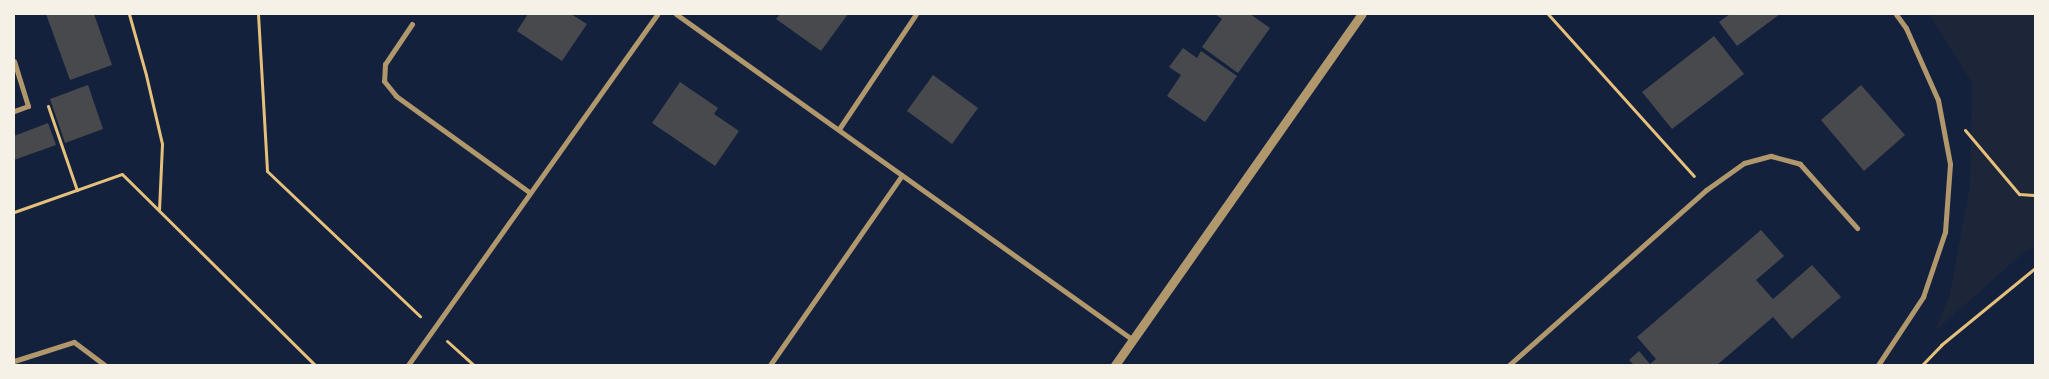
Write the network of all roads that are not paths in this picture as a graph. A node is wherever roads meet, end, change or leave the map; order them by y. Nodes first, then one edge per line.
1 (657, 14) edge
2 (676, 14) edge
3 (916, 14) edge
4 (1362, 14) edge
5 (1896, 14) edge
6 (412, 24) dead end
7 (14, 61) edge
8 (14, 111) edge
9 (839, 129) junction
10 (902, 175) junction
11 (529, 192) junction
12 (1857, 228) dead end
13 (1133, 340) junction
14 (14, 361) edge
15 (104, 365) edge
16 (408, 365) edge
17 (770, 365) edge
18 (1115, 365) edge
19 (1509, 365) edge
20 (1878, 365) edge

1 - 11 street
2 - 9 street
3 - 9 street
4 - 13 street
5 - 20 street
6 - 11 street
7 - 8 street
9 - 10 street
10 - 13 street
10 - 17 street
11 - 16 street
12 - 19 street
13 - 18 street
14 - 15 street

